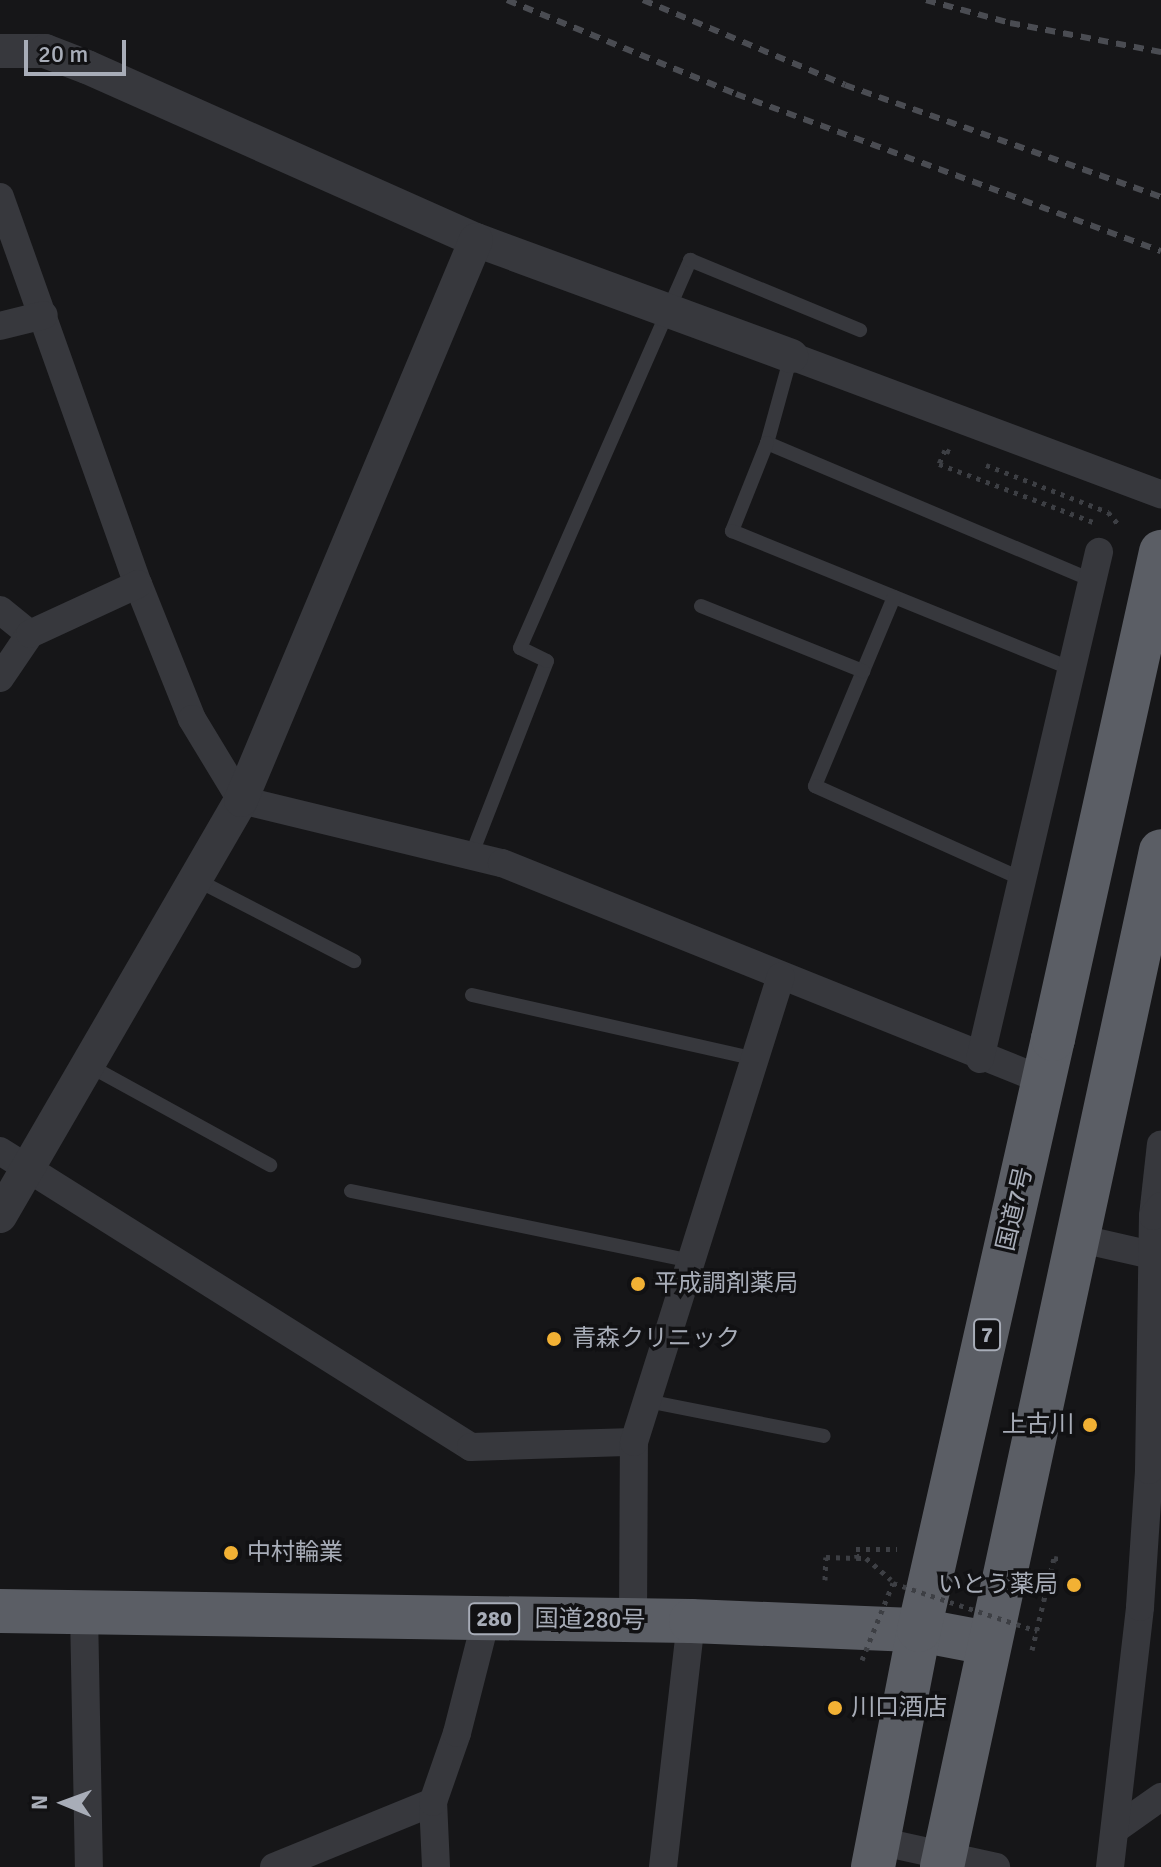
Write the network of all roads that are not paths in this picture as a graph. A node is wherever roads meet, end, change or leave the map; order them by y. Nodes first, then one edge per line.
1 (0, 51) edge
2 (0, 197) edge
3 (476, 240) junction
4 (9, 245) edge
5 (669, 311) junction
6 (44, 315) junction
7 (0, 326) edge
8 (860, 330) dead end
9 (791, 356) junction
10 (767, 443) junction
11 (1161, 494) edge
12 (1099, 552) dead end
13 (1161, 552) edge
14 (1092, 580) junction
15 (138, 584) junction
16 (894, 597) junction
17 (701, 606) dead end
18 (0, 610) edge
19 (30, 634) junction
20 (1070, 668) junction
21 (863, 671) junction
22 (0, 678) edge
23 (241, 800) junction
24 (1161, 851) edge
25 (471, 856) junction
26 (1022, 879) junction
27 (197, 880) junction
28 (354, 961) dead end
29 (781, 977) junction
30 (472, 995) dead end
31 (755, 1059) junction
32 (980, 1059) junction
33 (87, 1065) junction
34 (1045, 1081) junction
35 (1161, 1144) edge
36 (13, 1158) edge
37 (270, 1165) dead end
38 (351, 1191) dead end
39 (1157, 1211) edge
40 (0, 1216) edge
41 (1077, 1238) junction
42 (1151, 1255) junction
43 (691, 1261) junction
44 (647, 1401) junction
45 (824, 1436) dead end
46 (634, 1442) junction
47 (0, 1611) edge
48 (84, 1612) junction
49 (486, 1619) junction
50 (633, 1620) junction
51 (691, 1621) junction
52 (919, 1630) junction
53 (987, 1643) junction
54 (1161, 1797) edge
55 (433, 1802) junction
56 (1117, 1828) junction
57 (876, 1854) edge
58 (943, 1860) edge
59 (89, 1867) edge
60 (274, 1867) edge
61 (436, 1867) edge
62 (663, 1867) edge
63 (996, 1867) edge
64 (1110, 1867) edge

1 - 3 street
2 - 4 street
3 - 5 street
3 - 23 street
4 - 6 street
5 - 8 lane
5 - 9 street
5 - 25 lane
6 - 7 street
6 - 15 street
9 - 10 lane
9 - 11 street
10 - 14 lane
10 - 16 lane
12 - 14 street
13 - 34 highway, 国道7号 / 7, bridge
14 - 20 street
15 - 19 street
15 - 23 street
16 - 20 lane
16 - 21 lane
17 - 21 lane
18 - 19 street
19 - 22 street
20 - 26 street
21 - 26 lane
23 - 25 street
23 - 27 street
24 - 41 highway
25 - 29 street
26 - 32 street
27 - 28 lane
27 - 33 street
29 - 31 street
29 - 32 street
30 - 31 lane
31 - 43 street
32 - 34 street
33 - 36 street
33 - 37 lane
34 - 52 highway, 国道7号 / 7
35 - 39 street
36 - 40 street
36 - 46 street
38 - 43 lane
39 - 42 street
41 - 42 street
41 - 53 highway
42 - 56 street
43 - 44 street
44 - 45 lane
44 - 46 street
46 - 50 street
47 - 48 highway, 国道280号 / 280
48 - 49 highway, 国道280号 / 280
48 - 59 street
49 - 50 highway, 国道280号 / 280
49 - 55 street
50 - 51 highway, 国道280号 / 280
51 - 52 highway, 国道280号 / 280
51 - 62 street
52 - 53 highway, 国道280号 / 280
52 - 57 highway, 国道7号 / 7
53 - 58 highway
54 - 56 street
55 - 60 street
55 - 61 street
56 - 64 street
57 - 58 street
58 - 63 street

